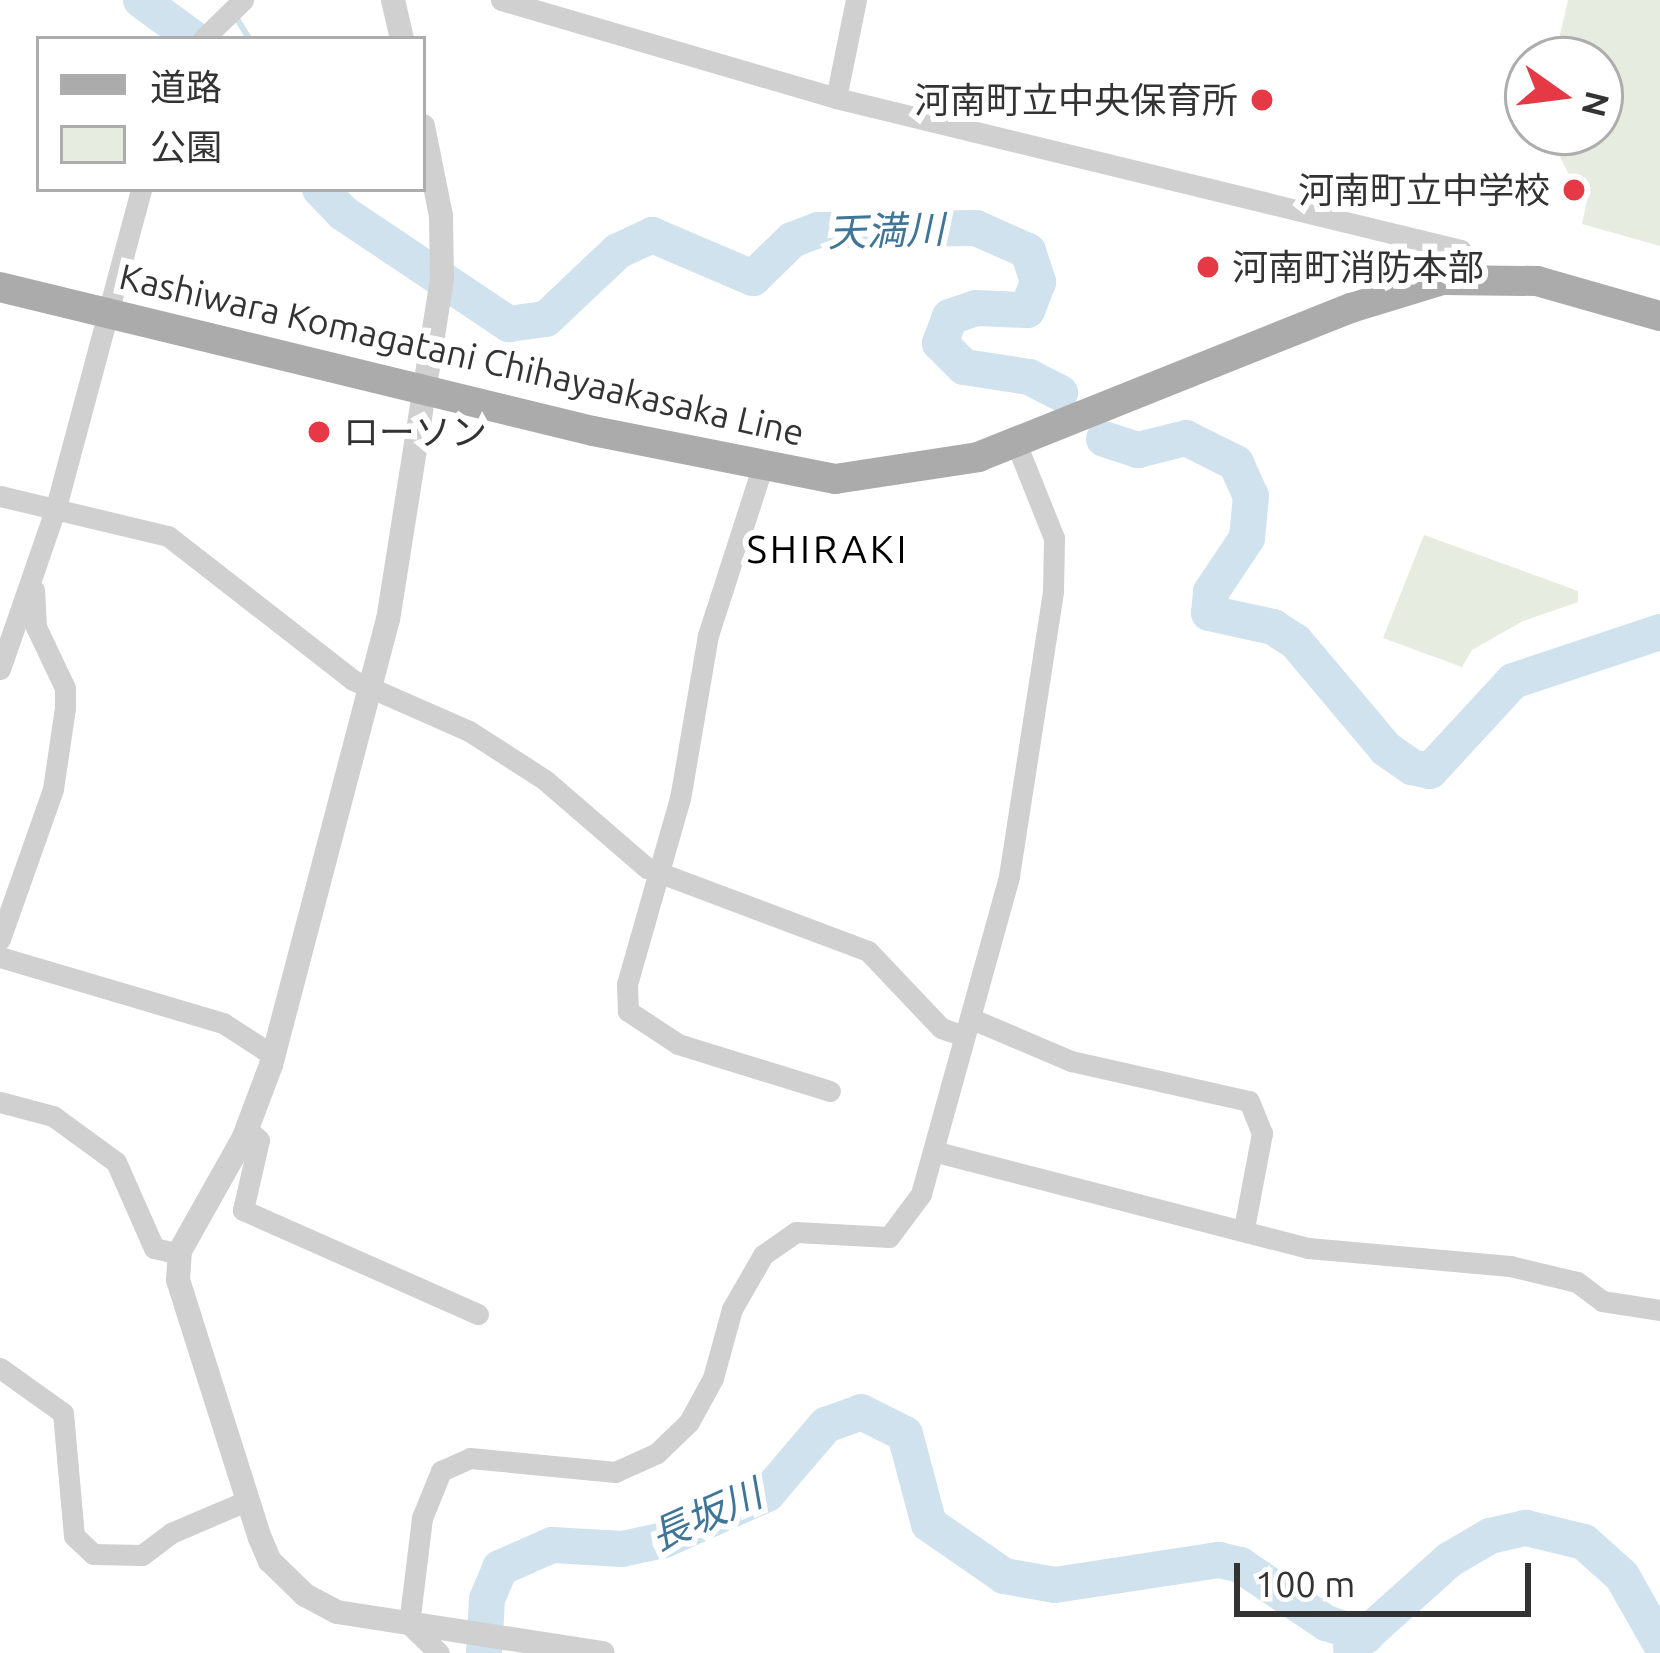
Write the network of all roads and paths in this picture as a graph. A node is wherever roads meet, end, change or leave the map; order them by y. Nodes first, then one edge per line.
1 (243, 0) edge
2 (393, 0) edge
3 (501, 0) edge
4 (856, 0) edge
5 (206, 36) edge
6 (401, 36) edge
7 (836, 98) junction
8 (426, 144) edge
9 (140, 192) edge
10 (1471, 276) junction
11 (0, 287) edge
12 (111, 312) junction
13 (1660, 316) edge
14 (422, 386) junction
15 (1016, 443) junction
16 (762, 468) junction
17 (0, 496) edge
18 (56, 505) junction
19 (36, 572) junction
20 (0, 670) edge
21 (369, 689) junction
22 (657, 871) junction
23 (0, 939) edge
24 (0, 956) edge
25 (967, 1027) junction
26 (274, 1056) junction
27 (830, 1091) dead end
28 (0, 1102) edge
29 (248, 1130) junction
30 (933, 1151) junction
31 (1244, 1228) junction
32 (179, 1255) junction
33 (1660, 1310) edge
34 (478, 1314) dead end
35 (0, 1368) edge
36 (246, 1501) junction
37 (409, 1624) junction
38 (440, 1653) edge
39 (602, 1653) edge

1 - 5 street
2 - 6 street
3 - 7 street
4 - 7 street
7 - 10 street
8 - 14 street
9 - 12 street
10 - 13 main road, Kashiwara Komagatani Chihayaakasaka Line
10 - 15 main road, Kashiwara Komagatani Chihayaakasaka Line
11 - 12 main road, Kashiwara Komagatani Chihayaakasaka Line
12 - 14 main road, Kashiwara Komagatani Chihayaakasaka Line
12 - 18 street
14 - 16 main road, Kashiwara Komagatani Chihayaakasaka Line
14 - 21 street
15 - 16 main road, Kashiwara Komagatani Chihayaakasaka Line
15 - 25 street
16 - 22 street
17 - 18 street
18 - 19 street
18 - 21 street
19 - 20 street
19 - 23 street
21 - 22 street
21 - 26 street
22 - 25 street
22 - 27 street
24 - 26 street
25 - 30 street
25 - 31 street
26 - 29 street
28 - 32 street
29 - 32 street
29 - 34 street
30 - 31 street
30 - 37 street
31 - 33 street
32 - 36 street
35 - 36 street
36 - 37 street
37 - 38 street
37 - 39 street

